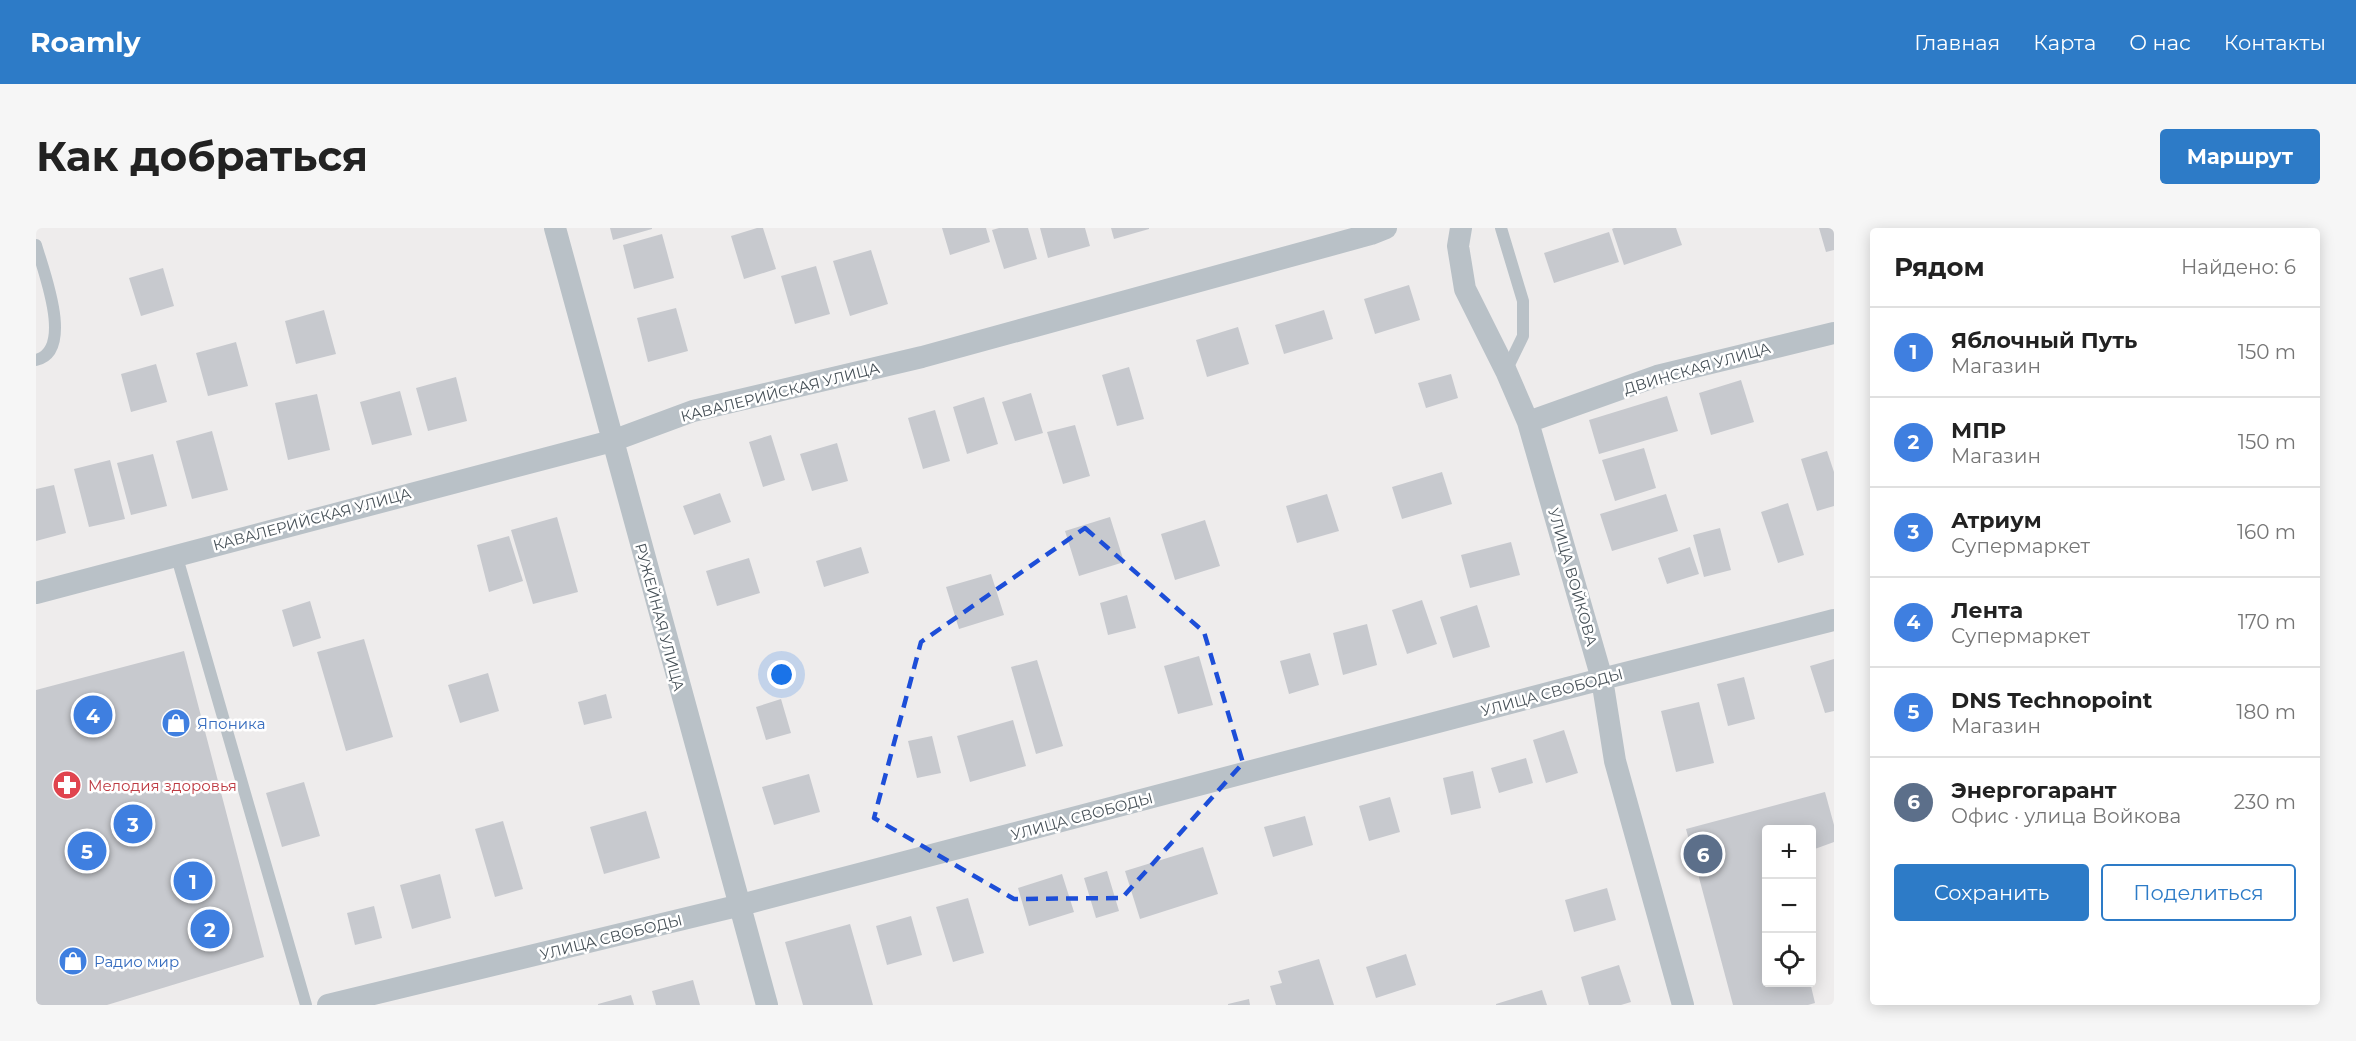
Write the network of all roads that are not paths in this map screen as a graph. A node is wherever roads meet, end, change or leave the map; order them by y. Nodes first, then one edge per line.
1 (555, 228) edge
2 (1386, 228) edge
3 (1461, 228) edge
4 (1501, 228) edge
5 (36, 245) edge
6 (1834, 333) edge
7 (36, 360) edge
8 (1506, 371) junction
9 (1528, 422) junction
10 (612, 441) junction
11 (176, 554) junction
12 (36, 593) edge
13 (1834, 620) edge
14 (1602, 679) junction
15 (741, 906) junction
16 (306, 1005) edge
17 (328, 1005) edge
18 (767, 1005) edge
19 (1683, 1005) edge

1 - 10 street, РУЖЕЙНАЯ УЛИЦА
2 - 10 street, КАВАЛЕРИЙСКАЯ УЛИЦА
3 - 8 street, УЛИЦА ВОЙКОВА
4 - 8 lane
5 - 7 lane
6 - 9 street, ДВИНСКАЯ УЛИЦА
8 - 9 street, УЛИЦА ВОЙКОВА
9 - 14 street, УЛИЦА ВОЙКОВА
10 - 11 street, КАВАЛЕРИЙСКАЯ УЛИЦА
10 - 15 street, РУЖЕЙНАЯ УЛИЦА
11 - 12 street, КАВАЛЕРИЙСКАЯ УЛИЦА
11 - 16 lane
13 - 14 street, УЛИЦА СВОБОДЫ
14 - 15 street, УЛИЦА СВОБОДЫ
14 - 19 street, УЛИЦА ВОЙКОВА
15 - 17 street, УЛИЦА СВОБОДЫ
15 - 18 street, РУЖЕЙНАЯ УЛИЦА

